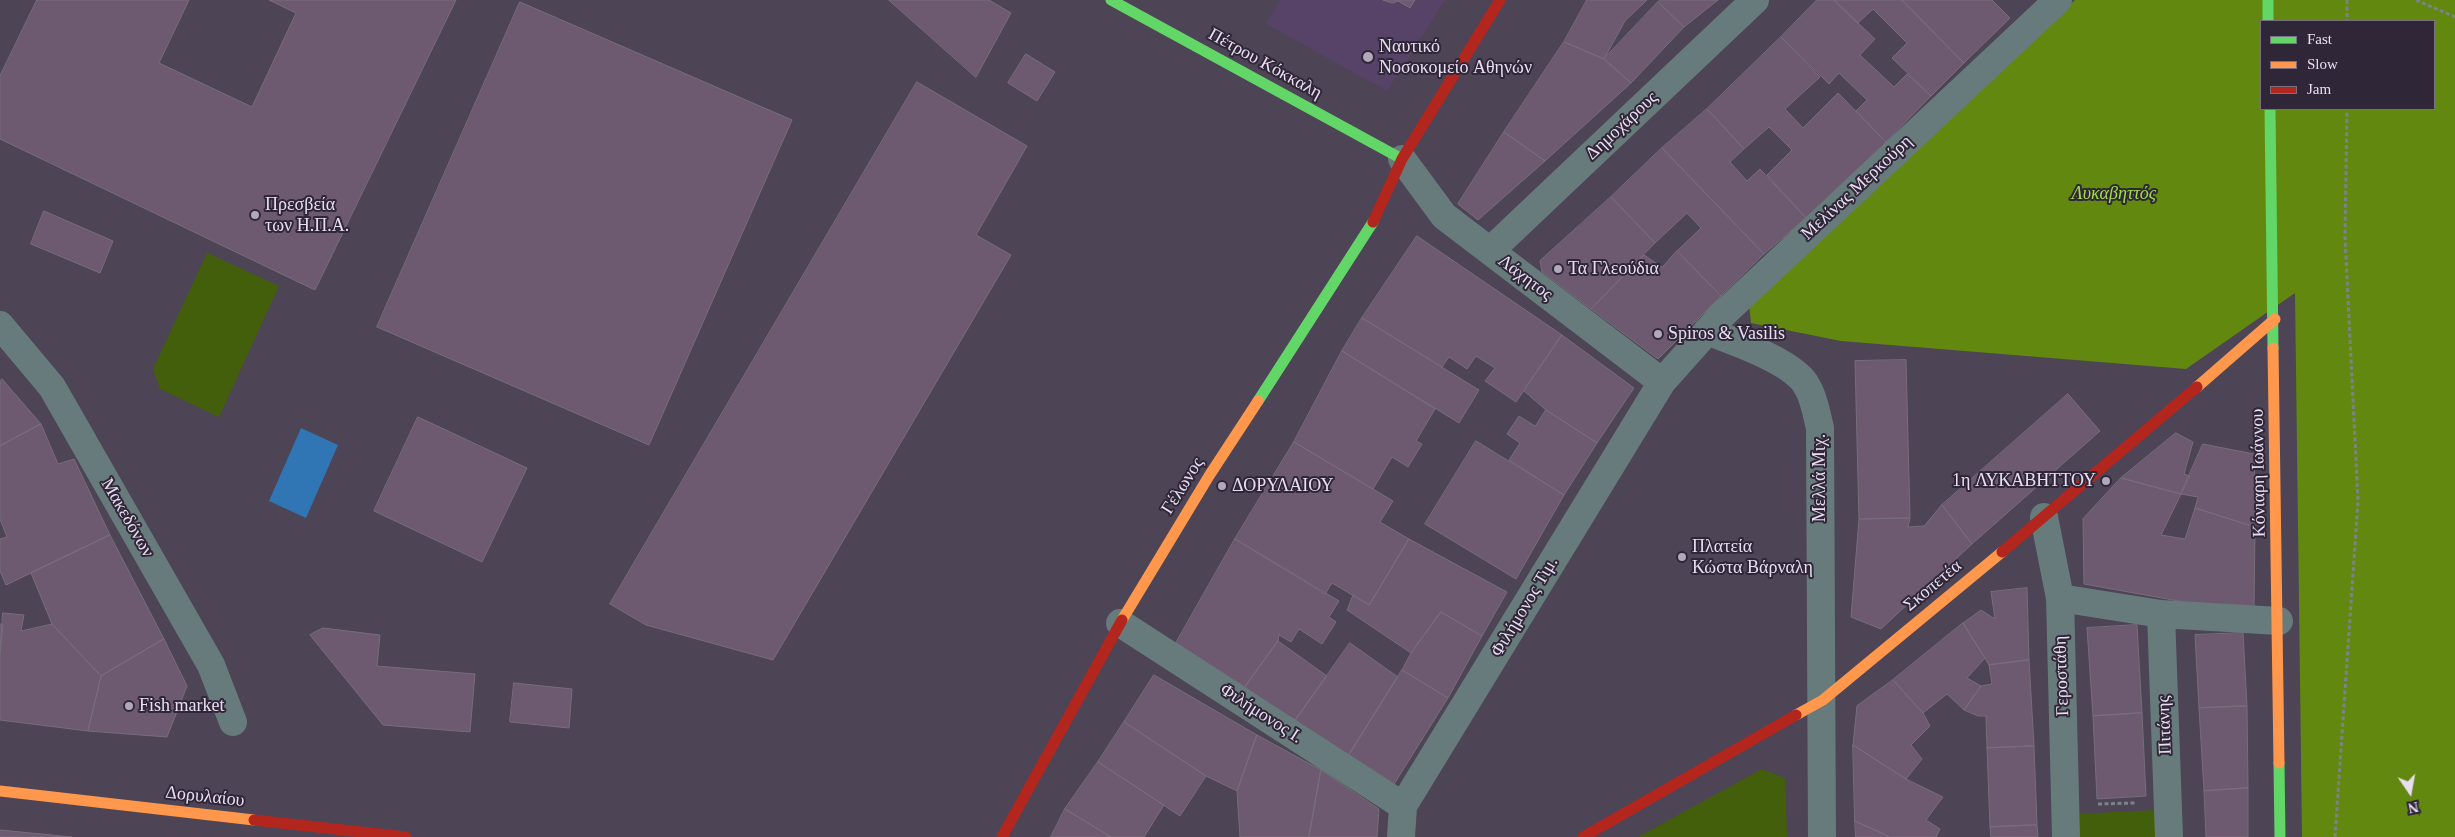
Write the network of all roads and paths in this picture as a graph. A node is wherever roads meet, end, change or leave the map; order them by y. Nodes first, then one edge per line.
1 (1111, 0) edge
2 (1500, 0) edge
3 (1755, 0) edge
4 (2268, 0) edge
5 (2347, 0) edge
6 (2416, 0) edge
7 (2041, 5) edge
8 (2455, 17) edge
9 (2268, 20) edge
10 (2347, 20) edge
11 (2270, 110) edge
12 (2348, 110) edge
13 (1402, 159) junction
14 (1490, 251) junction
15 (2275, 319) junction
16 (0, 325) edge
17 (1708, 331) junction
18 (1662, 382) junction
19 (2044, 517) junction
20 (2060, 598) junction
21 (2161, 614) junction
22 (2279, 622) junction
23 (1120, 623) junction
24 (1823, 700) junction
25 (233, 722) dead end
26 (0, 791) edge
27 (2168, 802) junction
28 (2066, 805) junction
29 (1403, 806) junction
30 (243, 828) edge
31 (406, 837) edge
32 (1002, 837) edge
33 (1401, 837) edge
34 (1582, 837) edge
35 (1822, 837) edge
36 (2066, 837) edge
37 (2169, 837) edge
38 (2280, 837) edge
39 (2335, 837) edge

1 - 13 street, Πέτρου Κόκκαλη
2 - 13 street, Γέλωνος
3 - 14 street, Δημοχάρους
4 - 9 street
5 - 10 path
6 - 8 path
7 - 17 street, Μελίνας Μερκούρη
11 - 15 street, Κόνιαρη Ιωάννου
12 - 39 path
13 - 14 street, Λάχητος
13 - 23 street, Γέλωνος
14 - 18 street, Λάχητος
15 - 19 street, Σκοπετέα
15 - 22 street, Κόνιαρη Ιωάννου
16 - 25 street, Μακεδόνων
17 - 18 street, Μελίνας Μερκούρη
17 - 24 street, Μελλά Μιχ.
18 - 29 street, Φιλήμονος Τιμ.
19 - 20 street, Γεροστάθη
19 - 24 street, Σκοπετέα
20 - 21 street
20 - 28 street, Γεροστάθη
21 - 22 street
21 - 27 street, Πιτάνης
22 - 38 street, Κόνιαρη Ιωάννου
23 - 29 street, Φιλήμονος Ι.
23 - 32 street, Γέλωνος
24 - 34 street, Σκοπετέα
24 - 35 street, Μελλά Μιχ.
26 - 30 street, Δορυλαίου
27 - 28 path
27 - 37 street, Πιτάνης
28 - 36 street, Γεροστάθη
29 - 33 street, Φιλήμονος Τιμ.
30 - 31 street, Δορυλαίου

